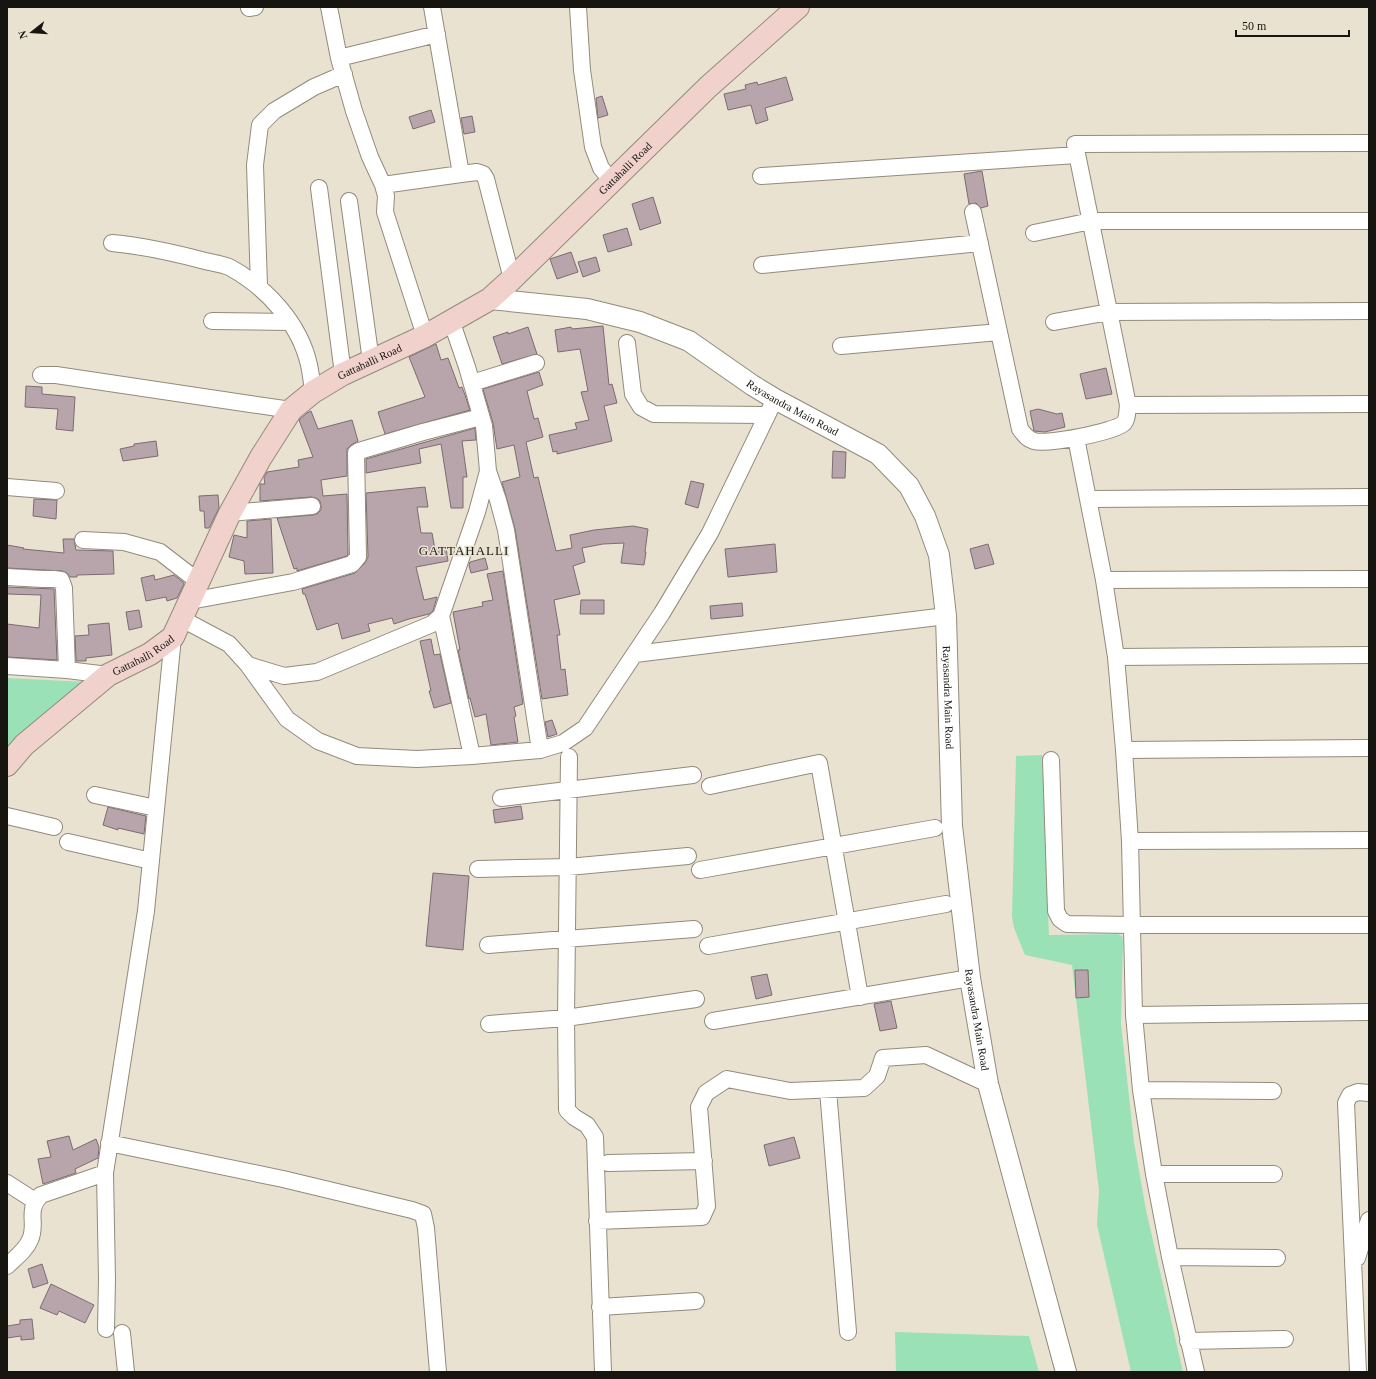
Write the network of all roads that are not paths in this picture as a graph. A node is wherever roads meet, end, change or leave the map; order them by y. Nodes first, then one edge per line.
1 (329, 7) edge
2 (432, 7) edge
3 (578, 7) edge
4 (798, 7) edge
5 (437, 34) junction
6 (339, 58) junction
7 (344, 74) junction
8 (1369, 143) edge
9 (1078, 154) junction
10 (461, 174) junction
11 (761, 176) dead end
12 (612, 181) junction
13 (384, 185) junction
14 (319, 188) dead end
15 (349, 201) dead end
16 (973, 212) dead end
17 (1091, 221) junction
18 (1369, 221) edge
19 (1034, 233) dead end
20 (980, 242) junction
21 (112, 243) dead end
22 (762, 265) dead end
23 (512, 279) junction
24 (259, 286) junction
25 (490, 299) junction
26 (1369, 311) edge
27 (1109, 312) junction
28 (451, 320) junction
29 (212, 322) dead end
30 (290, 322) junction
31 (1054, 322) dead end
32 (999, 332) junction
33 (425, 336) junction
34 (627, 343) dead end
35 (841, 346) dead end
36 (371, 361) junction
37 (536, 363) dead end
38 (343, 374) junction
39 (40, 375) dead end
40 (472, 383) junction
41 (313, 392) junction
42 (1369, 404) edge
43 (1128, 405) junction
44 (771, 407) junction
45 (291, 410) junction
46 (481, 417) junction
47 (1076, 438) junction
48 (488, 471) junction
49 (7, 486) edge
50 (56, 491) dead end
51 (1369, 497) edge
52 (1089, 499) junction
53 (312, 506) dead end
54 (230, 513) junction
55 (83, 540) dead end
56 (7, 577) edge
57 (1369, 579) edge
58 (1104, 580) junction
59 (186, 610) junction
60 (441, 616) junction
61 (946, 616) junction
62 (635, 654) junction
63 (1369, 655) edge
64 (1116, 657) junction
65 (248, 665) junction
66 (7, 666) edge
67 (67, 670) junction
68 (108, 675) junction
69 (1369, 748) edge
70 (540, 750) junction
71 (1124, 750) junction
72 (472, 756) junction
73 (569, 757) dead end
74 (1051, 760) dead end
75 (7, 765) edge
76 (693, 775) dead end
77 (710, 786) dead end
78 (569, 790) junction
79 (96, 795) dead end
80 (500, 798) dead end
81 (156, 808) junction
82 (7, 816) edge
83 (54, 827) dead end
84 (935, 828) dead end
85 (1369, 840) edge
86 (1130, 841) junction
87 (68, 842) dead end
88 (834, 846) junction
89 (688, 856) dead end
90 (151, 860) junction
91 (568, 866) junction
92 (478, 869) dead end
93 (700, 870) dead end
94 (946, 904) dead end
95 (847, 921) junction
96 (1131, 925) junction
97 (1369, 925) edge
98 (694, 929) dead end
99 (567, 939) junction
100 (488, 945) dead end
101 (708, 946) dead end
102 (970, 978) junction
103 (860, 996) junction
104 (696, 999) dead end
105 (1369, 1012) edge
106 (1134, 1014) junction
107 (566, 1018) junction
108 (713, 1021) dead end
109 (489, 1024) dead end
110 (988, 1084) junction
111 (828, 1090) junction
112 (1141, 1090) junction
113 (1273, 1091) dead end
114 (1369, 1093) edge
115 (109, 1142) junction
116 (704, 1161) junction
117 (608, 1163) dead end
118 (105, 1173) junction
119 (1154, 1174) junction
120 (1274, 1174) dead end
121 (7, 1183) edge
122 (35, 1201) junction
123 (1369, 1220) edge
124 (597, 1221) junction
125 (1170, 1257) junction
126 (1277, 1258) dead end
127 (7, 1266) edge
128 (1354, 1267) junction
129 (696, 1301) dead end
130 (600, 1307) junction
131 (106, 1330) dead end
132 (848, 1332) dead end
133 (122, 1333) dead end
134 (1284, 1339) dead end
135 (1188, 1341) junction
136 (1361, 1368) edge
137 (126, 1372) edge
138 (438, 1372) edge
139 (603, 1372) edge
140 (1066, 1372) edge
141 (1196, 1372) edge

1 - 6 street
2 - 5 street
3 - 12 street
4 - 12 main road, Gattahalli Road
5 - 6 street
5 - 10 street
6 - 7 street
7 - 13 street
7 - 24 street
8 - 9 street
9 - 11 street
9 - 17 street
10 - 13 street
10 - 23 street
12 - 23 main road, Gattahalli Road
13 - 33 street
14 - 38 street
15 - 36 street
16 - 20 street
17 - 18 street
17 - 19 street
17 - 27 street
20 - 22 street
20 - 32 street
21 - 24 street
23 - 25 main road, Gattahalli Road
24 - 30 street
25 - 28 main road, Gattahalli Road
25 - 44 street, Rayasandra Main Road
26 - 27 street
27 - 31 street
27 - 43 street
28 - 33 main road, Gattahalli Road
28 - 40 street
29 - 30 street
30 - 41 street
32 - 35 street
32 - 47 street
33 - 36 main road, Gattahalli Road
34 - 44 street
36 - 38 main road, Gattahalli Road
37 - 40 street
38 - 41 main road, Gattahalli Road
39 - 45 street
40 - 46 street
41 - 45 main road, Gattahalli Road
42 - 43 street
43 - 47 street
44 - 61 street, Rayasandra Main Road
44 - 62 street
45 - 54 main road, Gattahalli Road
46 - 48 street
46 - 59 street
47 - 52 street
48 - 60 street
48 - 70 street
49 - 50 street
51 - 52 street
52 - 58 street
53 - 54 street
54 - 59 main road, Gattahalli Road
55 - 59 street
56 - 67 street
57 - 58 street
58 - 64 street
59 - 65 street
59 - 68 main road, Gattahalli Road
59 - 81 street
60 - 65 street
60 - 72 street
61 - 62 street
61 - 102 street, Rayasandra Main Road
62 - 70 street
63 - 64 street
64 - 71 street
65 - 72 street
66 - 67 street
67 - 68 street
68 - 75 main road, Gattahalli Road
69 - 71 street
70 - 72 street
71 - 86 street
73 - 78 street
74 - 96 street
76 - 78 street
77 - 88 street
78 - 80 street
78 - 91 street
79 - 81 street
81 - 90 street
82 - 83 street
84 - 88 street
85 - 86 street
86 - 96 street
87 - 90 street
88 - 93 street
88 - 95 street
89 - 91 street
90 - 115 street
91 - 92 street
91 - 99 street
94 - 95 street
95 - 101 street
95 - 103 street
96 - 97 street
96 - 106 street
98 - 99 street
99 - 100 street
99 - 107 street
102 - 103 street
102 - 110 street, Rayasandra Main Road
103 - 108 street
104 - 107 street
105 - 106 street
106 - 112 street
107 - 109 street
107 - 124 street
110 - 111 street
110 - 140 street, Rayasandra Main Road
111 - 116 street
111 - 132 street
112 - 113 street
112 - 119 street
114 - 128 street
115 - 118 street
115 - 138 street
116 - 117 street
116 - 124 street
118 - 122 street
118 - 131 street
119 - 120 street
119 - 125 street
121 - 122 street
122 - 127 street
123 - 128 street
124 - 130 street
125 - 126 street
125 - 135 street
128 - 136 street
129 - 130 street
130 - 139 street
133 - 137 street
134 - 135 street
135 - 141 street

